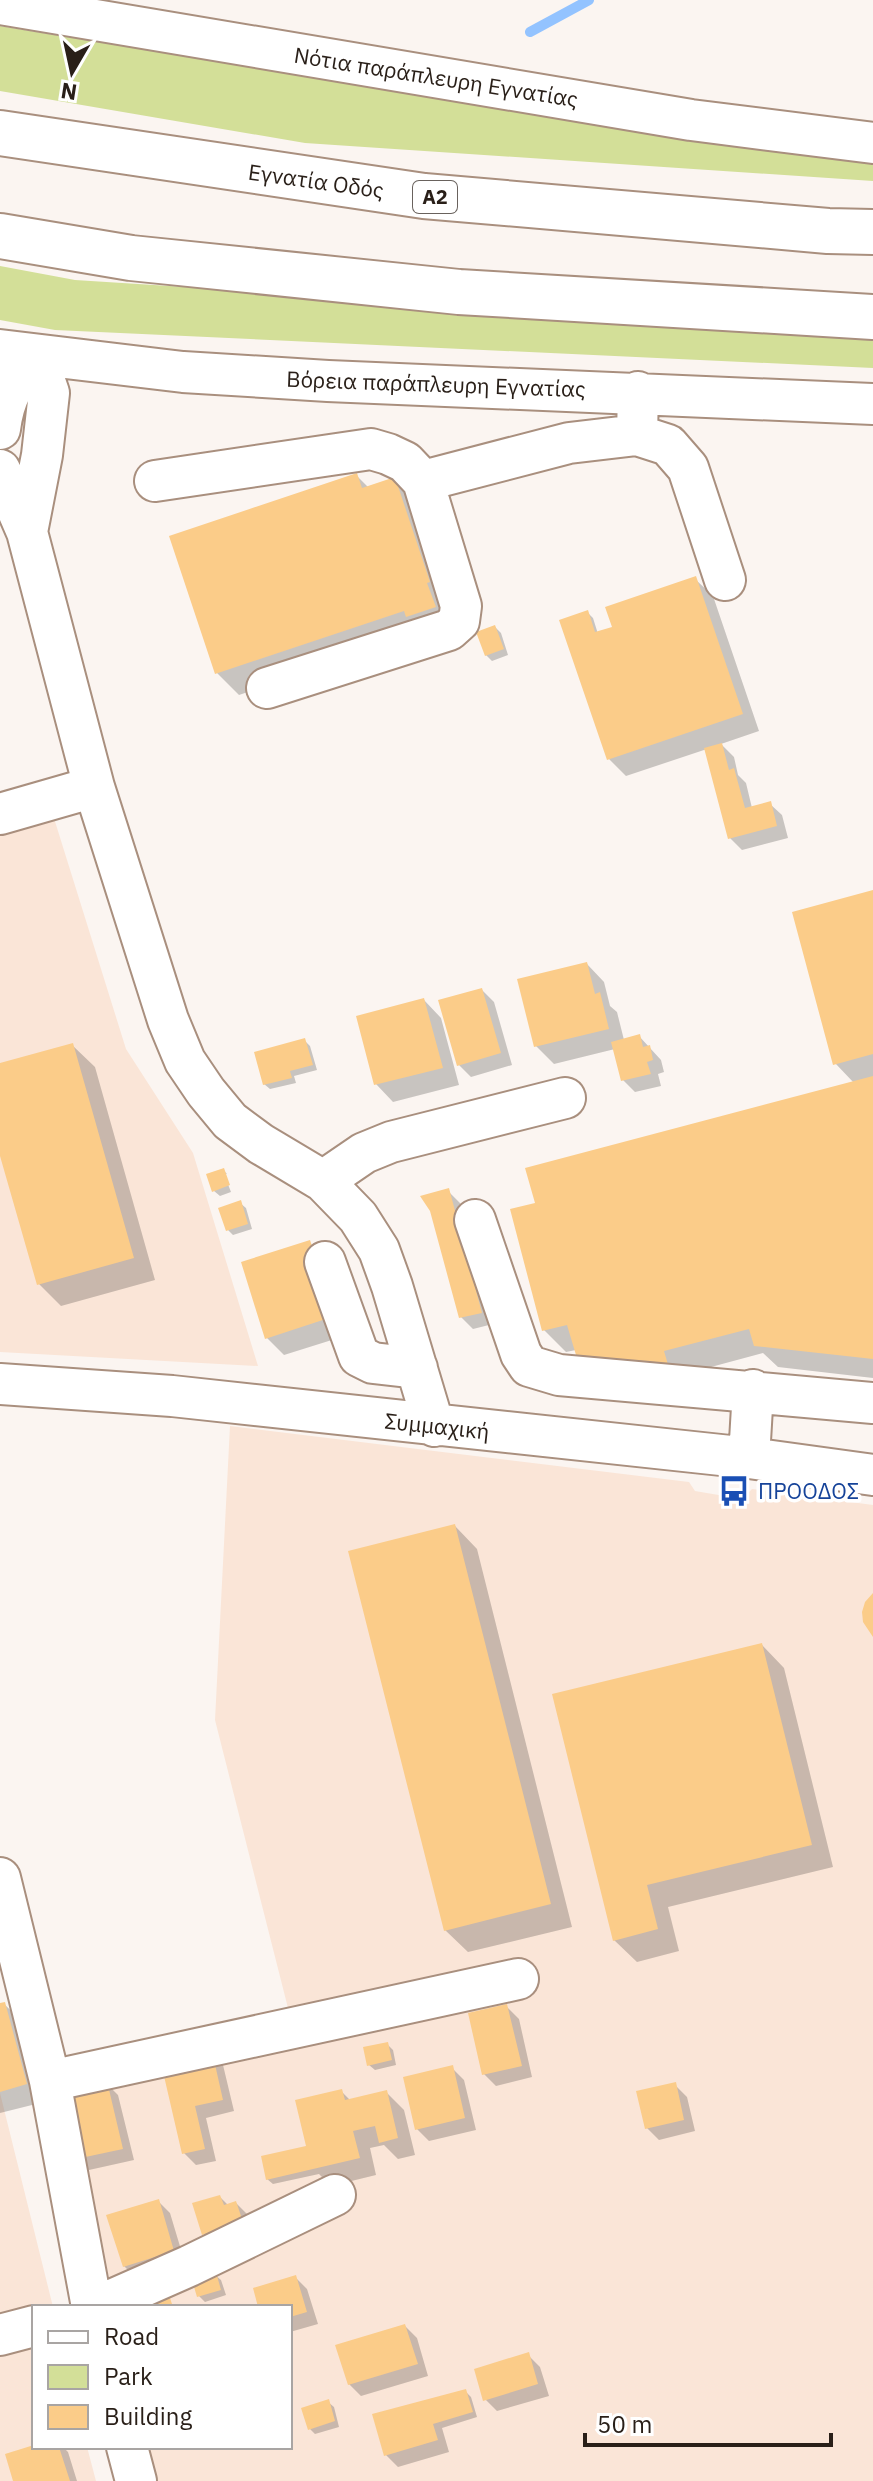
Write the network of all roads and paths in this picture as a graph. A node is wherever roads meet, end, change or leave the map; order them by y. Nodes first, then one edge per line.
1 (0, 4) edge
2 (0, 133) edge
3 (873, 143) edge
4 (873, 232) edge
5 (0, 236) edge
6 (873, 317) edge
7 (18, 352) edge
8 (638, 392) junction
9 (873, 404) edge
10 (0, 429) edge
11 (637, 435) junction
12 (0, 470) edge
13 (155, 481) dead end
14 (423, 481) junction
15 (27, 532) junction
16 (725, 580) dead end
17 (267, 688) dead end
18 (94, 787) junction
19 (0, 814) edge
20 (565, 1098) dead end
21 (323, 1181) junction
22 (475, 1220) dead end
23 (325, 1262) dead end
24 (417, 1368) junction
25 (0, 1384) edge
26 (753, 1390) junction
27 (873, 1403) edge
28 (434, 1426) junction
29 (749, 1458) junction
30 (873, 1475) edge
31 (0, 1878) edge
32 (518, 1979) dead end
33 (50, 2081) junction
34 (335, 2195) dead end
35 (94, 2305) edge
36 (99, 2305) edge
37 (32, 2327) edge
38 (0, 2335) edge
39 (128, 2449) edge
40 (136, 2481) edge

1 - 3 street, Νότια παράπλευρη Εγνατίας
2 - 4 highway, Εγνατία Οδός / Α2
5 - 6 highway
7 - 8 street, Βόρεια παράπλευρη Εγνατίας
7 - 10 street
7 - 15 street
8 - 9 street, Βόρεια παράπλευρη Εγνατίας
8 - 11 street
11 - 14 street
11 - 16 street
12 - 15 street
13 - 14 street
14 - 17 street
15 - 18 street
18 - 19 street
18 - 21 street
20 - 21 street
21 - 24 street
22 - 26 street
23 - 24 street
24 - 28 street
25 - 28 street, Συμμαχική
26 - 27 street
26 - 29 street
28 - 29 street, Συμμαχική
29 - 30 street, Συμμαχική
31 - 33 street
32 - 33 street
33 - 35 street
34 - 36 street
37 - 38 street
39 - 40 street

